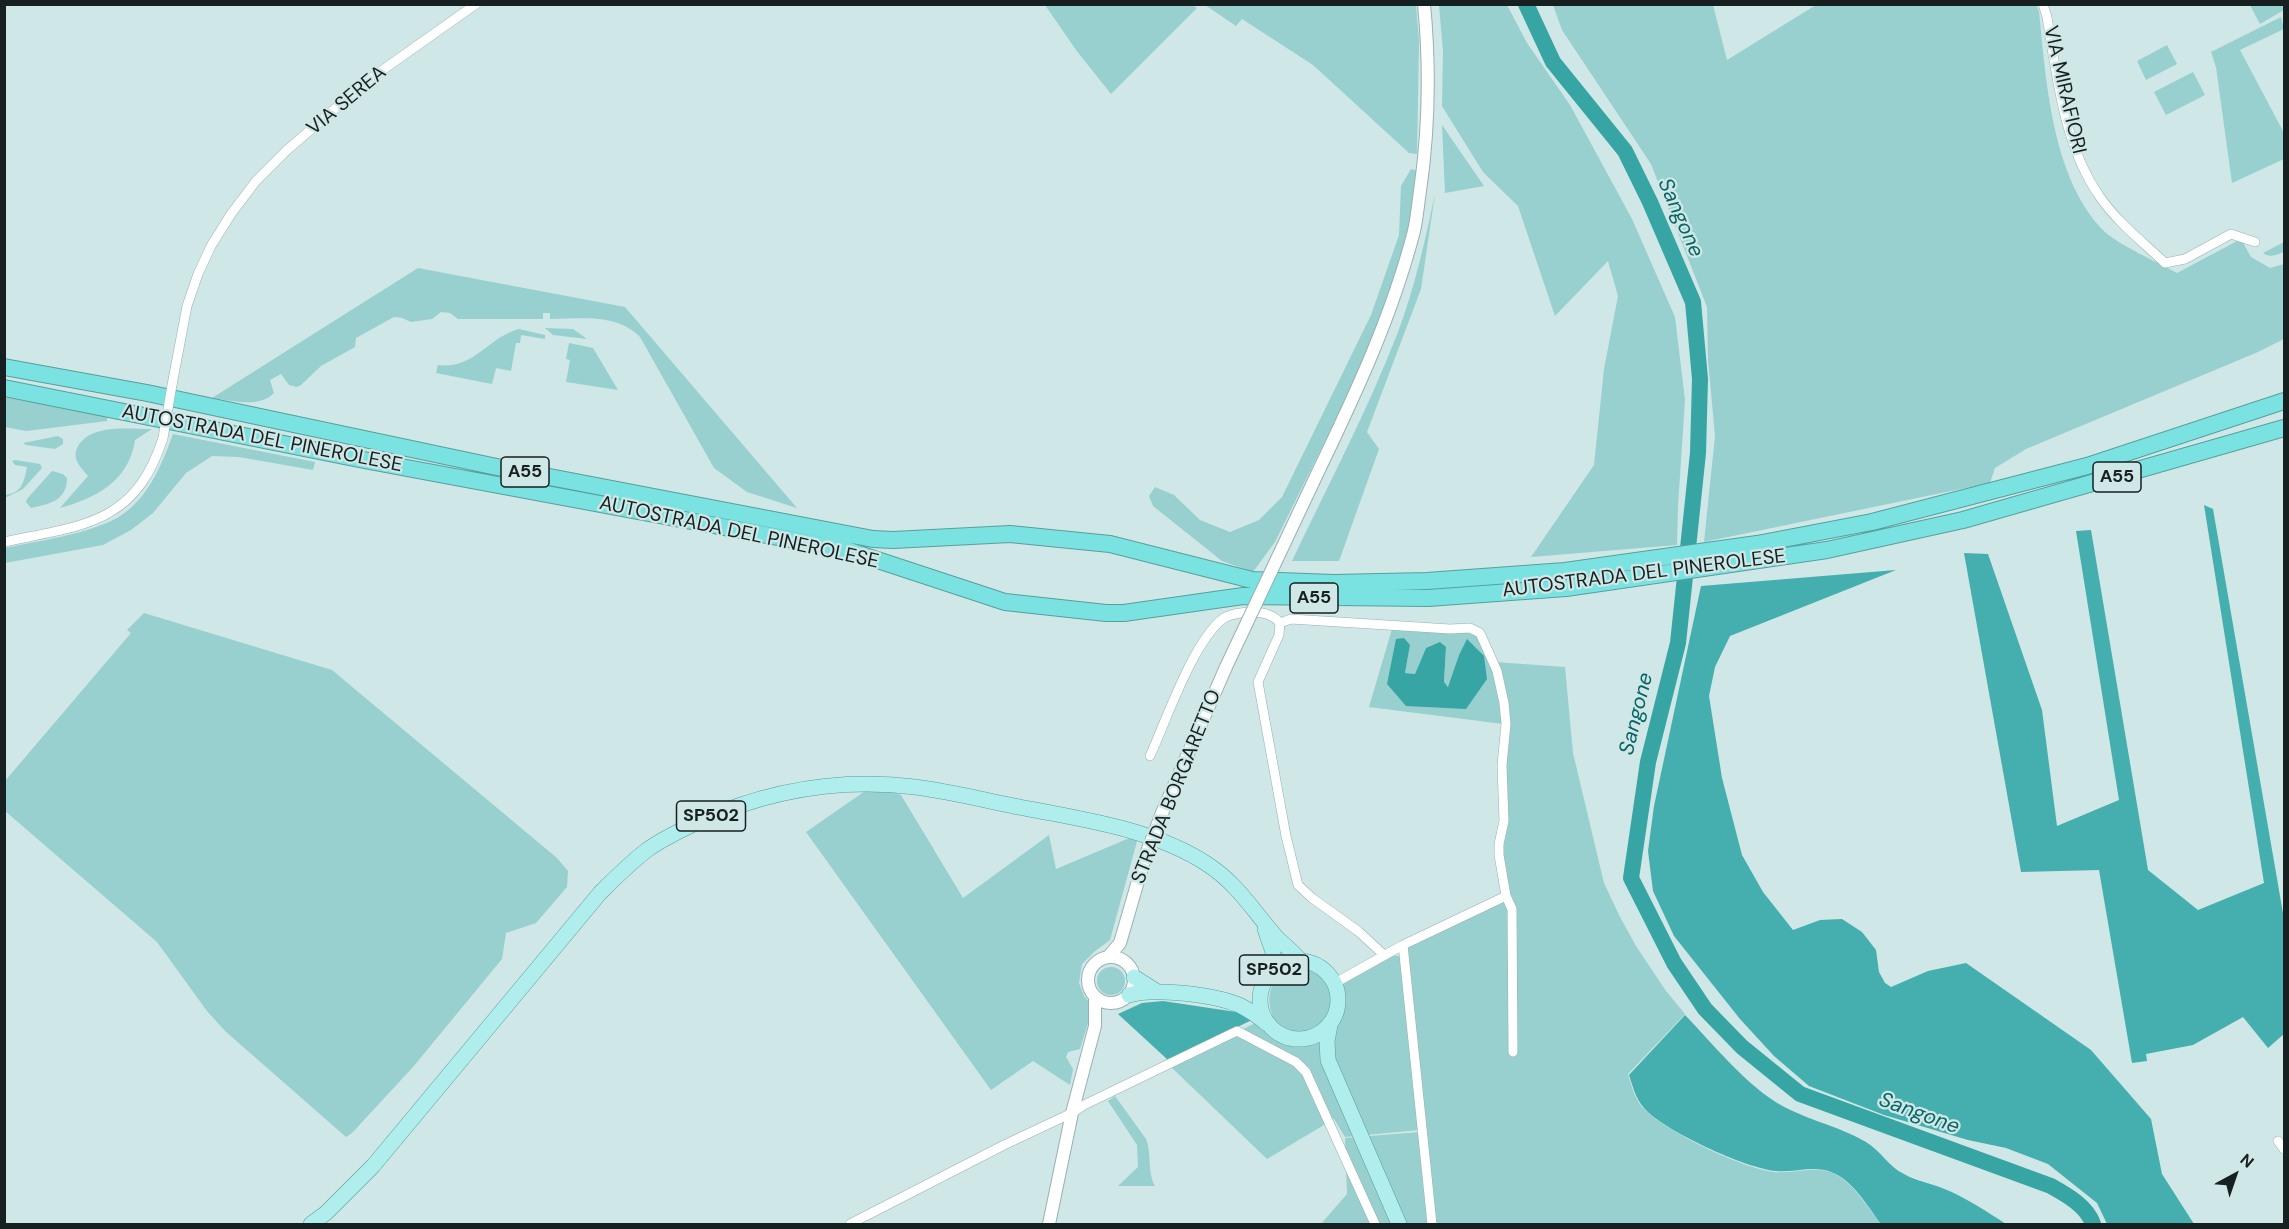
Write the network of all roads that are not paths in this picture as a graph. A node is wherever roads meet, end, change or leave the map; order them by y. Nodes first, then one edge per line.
1 (476, 4) edge
2 (1424, 4) edge
3 (2043, 4) edge
4 (2255, 242) dead end
5 (4, 367) edge
6 (4, 388) edge
7 (2284, 399) edge
8 (2284, 429) edge
9 (4, 542) edge
10 (1280, 623) junction
11 (1150, 756) dead end
12 (1506, 896) junction
13 (1254, 907) junction
14 (1403, 945) junction
15 (1383, 955) junction
16 (1115, 957) junction
17 (1301, 961) junction
18 (1272, 971) junction
19 (1134, 977) junction
20 (1335, 983) junction
21 (1261, 988) junction
22 (1156, 991) junction
23 (1129, 995) junction
24 (1095, 998) junction
25 (1227, 1001) junction
26 (1112, 1003) junction
27 (1269, 1025) junction
28 (1330, 1025) junction
29 (1095, 1026) junction
30 (1294, 1039) junction
31 (1513, 1052) dead end
32 (1328, 1060) junction
33 (1072, 1113) junction
34 (2277, 1141) dead end
35 (2284, 1149) edge
36 (311, 1224) edge
37 (850, 1224) edge
38 (1049, 1224) edge
39 (1375, 1224) edge
40 (1399, 1224) edge
41 (1432, 1224) edge

1 - 9 street, VIA SEREA, bridge
2 - 16 street, STRADA BORGARETTO, bridge
3 - 4 street, VIA MIRAFIORI
5 - 7 highway, AUTOSTRADA DEL PINEROLESE / A55
6 - 8 highway, AUTOSTRADA DEL PINEROLESE / A55
10 - 11 street
10 - 12 street
10 - 15 street
12 - 14 street
12 - 31 street
13 - 17 main road, SP502
13 - 18 main road, SP502
13 - 36 main road, SP502
14 - 15 street
14 - 41 street
15 - 20 street
16 - 19 street
16 - 24 street
17 - 18 main road, SP502
17 - 20 main road, SP502
18 - 21 main road, SP502
19 - 22 main road
19 - 23 street
20 - 28 main road, SP502
21 - 25 main road
21 - 27 main road, SP502
22 - 23 main road
22 - 25 main road
23 - 26 street
24 - 26 street
24 - 29 street
25 - 27 main road
26 - 29 street
27 - 30 main road, SP502
28 - 30 main road
28 - 32 main road, SP502
29 - 33 street
30 - 32 main road, SP502
32 - 40 main road, SP502
33 - 37 street
33 - 38 street
33 - 39 street
34 - 35 street

